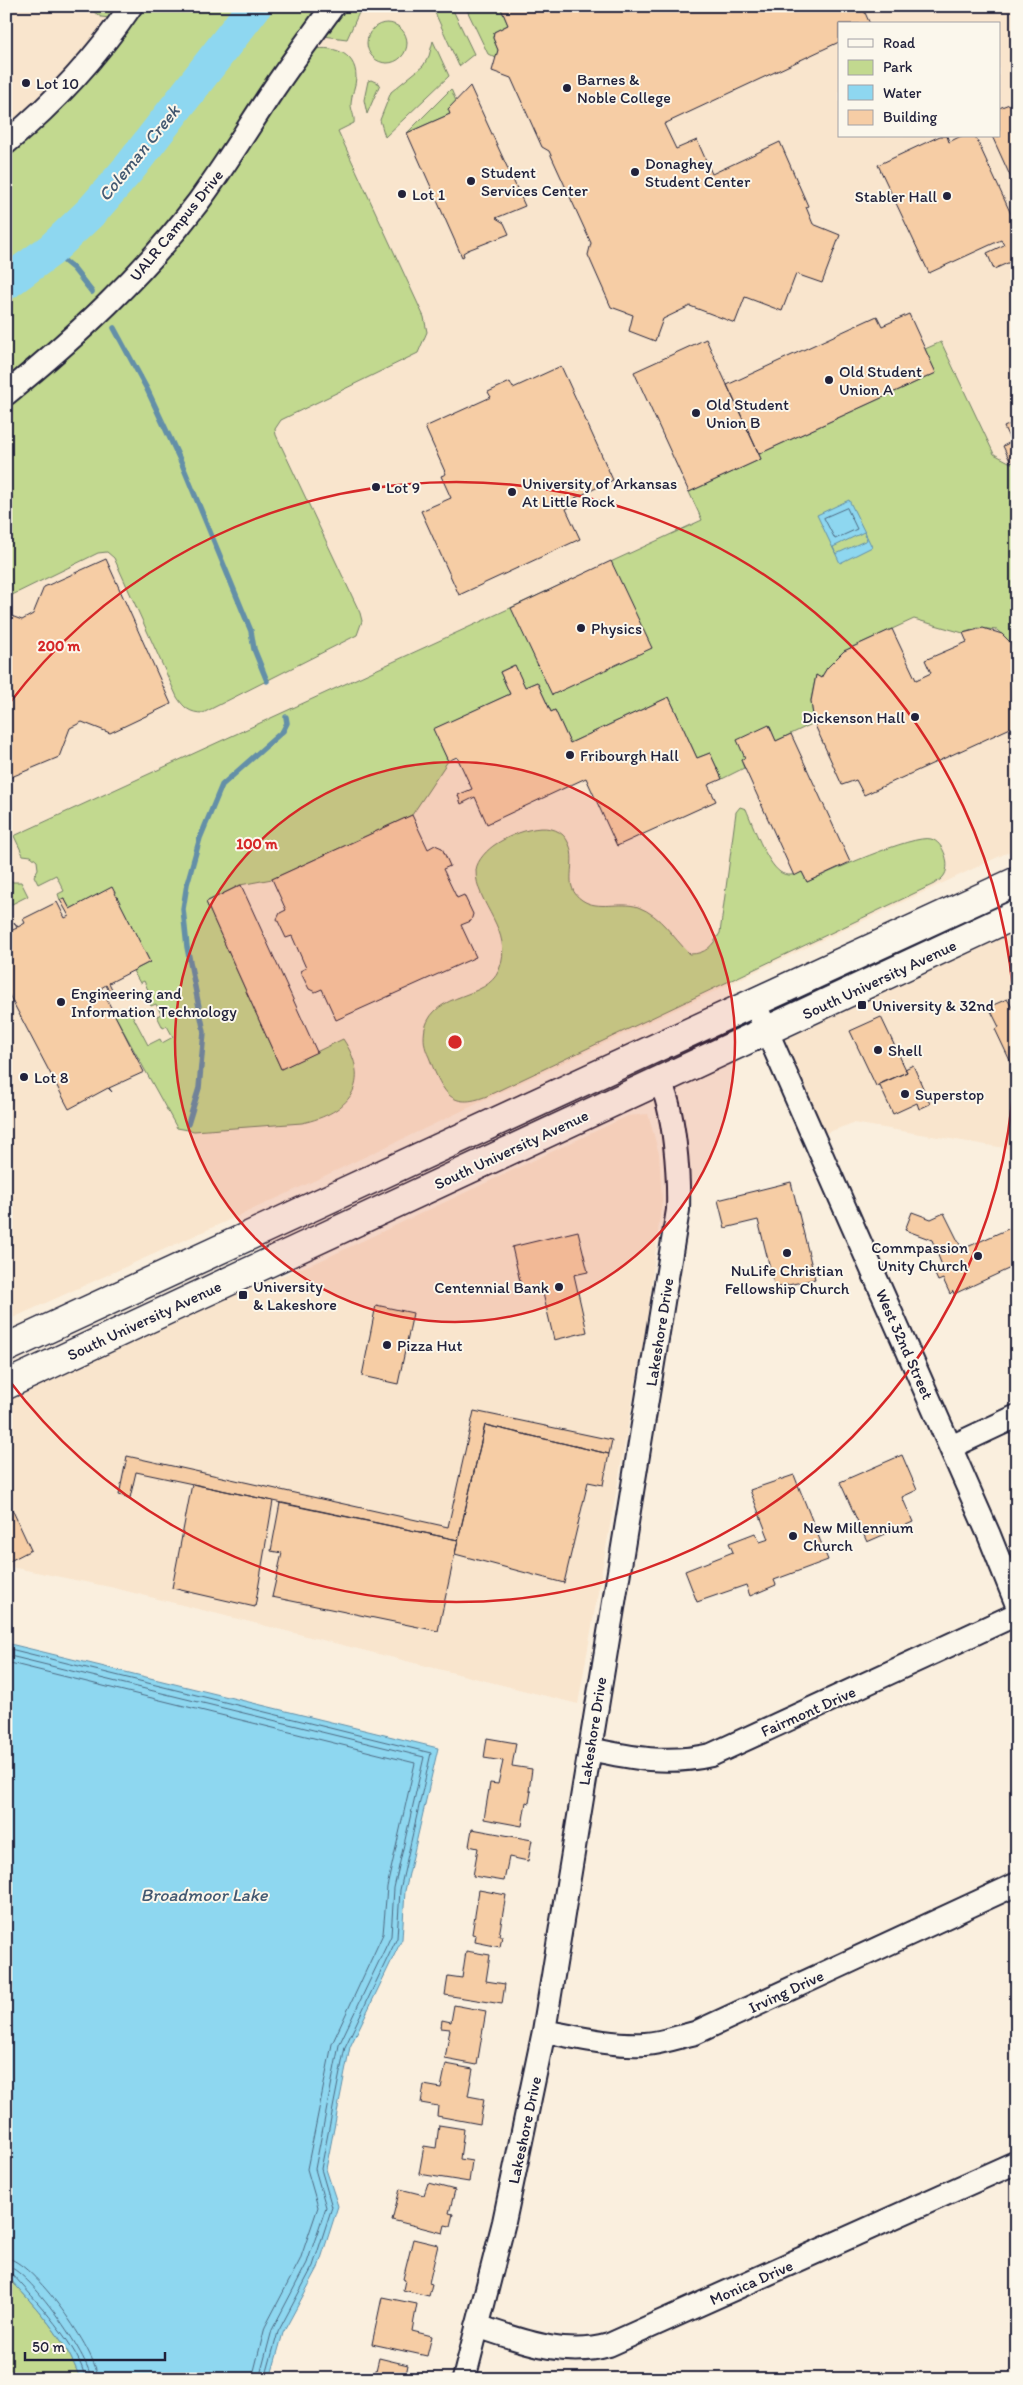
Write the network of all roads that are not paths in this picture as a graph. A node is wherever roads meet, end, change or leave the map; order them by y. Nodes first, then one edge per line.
1 (130, 6) edge
2 (333, 6) edge
3 (6, 143) edge
4 (6, 394) edge
5 (1017, 881) edge
6 (1017, 914) edge
7 (754, 1002) junction
8 (766, 1031) junction
9 (659, 1080) junction
10 (6, 1348) edge
11 (6, 1385) edge
12 (1017, 1416) edge
13 (951, 1447) junction
14 (1017, 1605) edge
15 (1017, 1614) edge
16 (590, 1749) junction
17 (1017, 1884) edge
18 (544, 2032) junction
19 (1017, 2162) edge
20 (477, 2326) junction
21 (464, 2379) edge

1 - 3 street
2 - 4 street, UALR Campus Drive
5 - 7 main road, South University Avenue
6 - 8 main road, South University Avenue
7 - 8 street, West 32nd Street
7 - 10 main road, South University Avenue
8 - 9 main road, South University Avenue
8 - 13 street, West 32nd Street
9 - 11 main road, South University Avenue
9 - 16 street, Lakeshore Drive
12 - 13 street
13 - 14 street, West 32nd Street
15 - 16 street, Fairmont Drive
16 - 18 street, Lakeshore Drive
17 - 18 street, Irving Drive
18 - 20 street, Lakeshore Drive
19 - 20 street, Monica Drive
20 - 21 street, Lakeshore Drive

